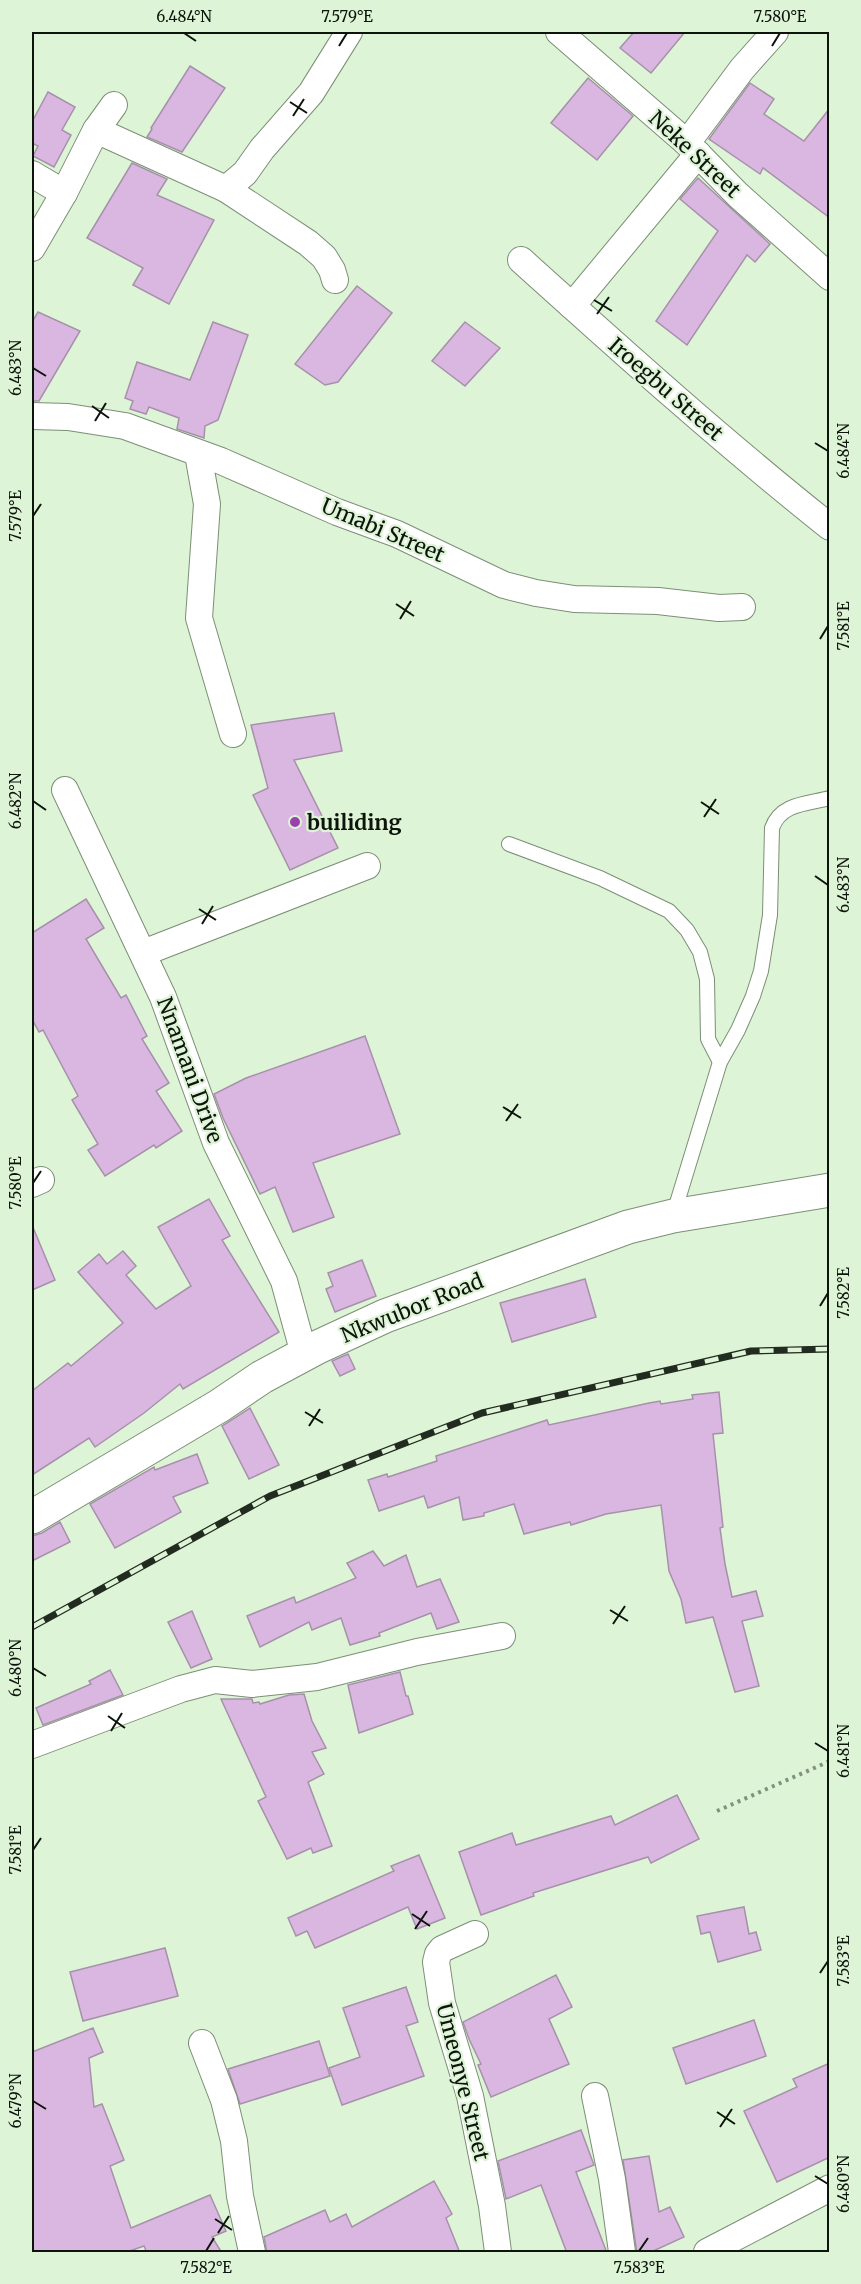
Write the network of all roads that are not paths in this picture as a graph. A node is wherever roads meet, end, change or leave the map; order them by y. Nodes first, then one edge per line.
1 (349, 32) edge
2 (559, 32) edge
3 (775, 32) edge
4 (114, 105) dead end
5 (96, 130) junction
6 (692, 149) junction
7 (32, 174) edge
8 (226, 189) junction
9 (64, 193) junction
10 (32, 248) edge
11 (521, 260) dead end
12 (830, 278) edge
13 (335, 280) dead end
14 (572, 306) junction
15 (32, 416) edge
16 (198, 454) junction
17 (830, 527) edge
18 (742, 607) dead end
19 (232, 734) dead end
20 (65, 790) dead end
21 (830, 798) edge
22 (509, 844) dead end
23 (367, 866) dead end
24 (143, 953) junction
25 (720, 1062) junction
26 (830, 1191) edge
27 (673, 1216) junction
28 (304, 1354) junction
29 (32, 1517) edge
30 (502, 1636) dead end
31 (32, 1745) edge
32 (475, 1935) dead end
33 (202, 2043) dead end
34 (595, 2096) dead end
35 (830, 2188) edge
36 (252, 2253) edge
37 (498, 2253) edge
38 (622, 2253) edge
39 (707, 2253) edge

1 - 8 street
2 - 6 street, Neke Street
3 - 6 street
4 - 5 street
5 - 8 street
5 - 9 street
6 - 12 street, Neke Street
6 - 14 street
7 - 9 street
8 - 13 street
9 - 10 street
11 - 14 street, Iroegbu Street
14 - 17 street, Iroegbu Street
15 - 16 street, Umabi Street
16 - 18 street, Umabi Street
16 - 19 street
20 - 24 street, Nnamani Drive
21 - 25 lane
22 - 25 lane
23 - 24 street
24 - 28 street, Nnamani Drive
25 - 27 lane
26 - 27 street, Nkwubor Road
27 - 28 street, Nkwubor Road
28 - 29 street, Nkwubor Road
30 - 31 street
32 - 37 street, Umeonye Street
33 - 36 street
34 - 38 street
35 - 39 street

